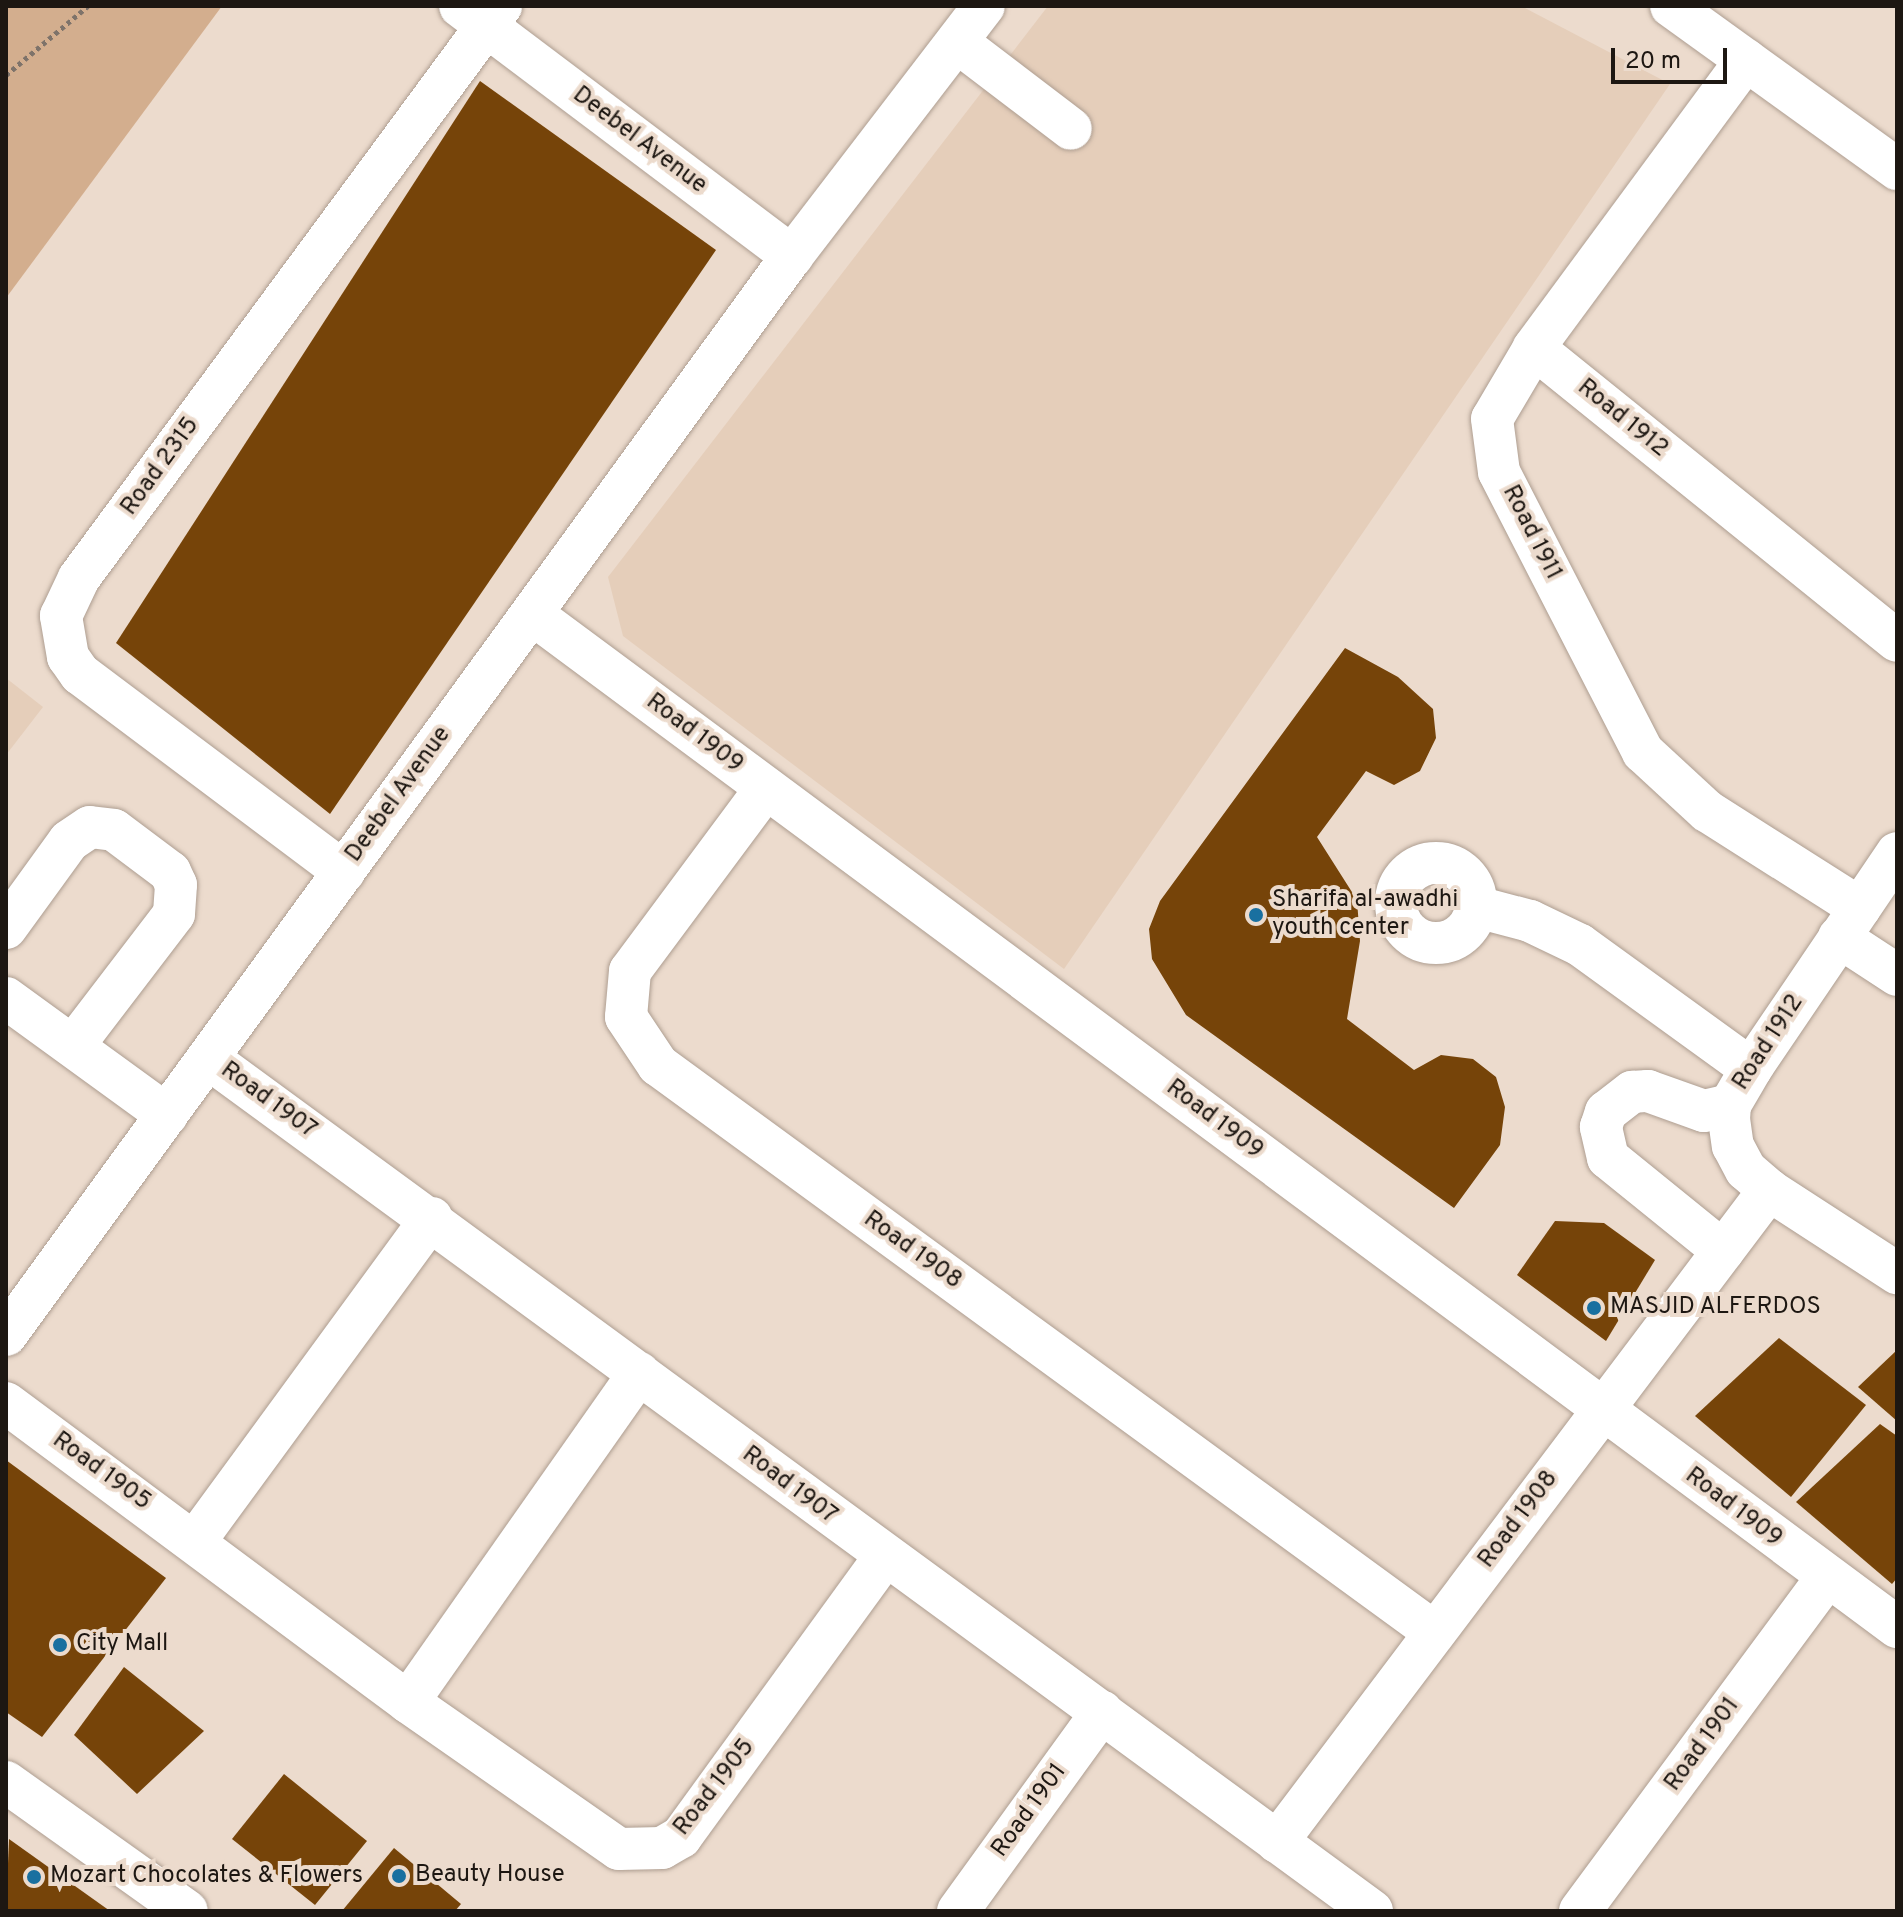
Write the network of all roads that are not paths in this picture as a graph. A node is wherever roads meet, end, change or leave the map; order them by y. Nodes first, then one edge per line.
1 (984, 6) edge
2 (1671, 6) edge
3 (483, 13) edge
4 (957, 42) junction
5 (1746, 60) junction
6 (1071, 129) dead end
7 (1897, 169) edge
8 (792, 256) junction
9 (1534, 348) junction
10 (532, 614) junction
11 (1897, 641) edge
12 (766, 788) junction
13 (1897, 853) edge
14 (344, 872) junction
15 (1477, 907) dead end
16 (1849, 923) junction
17 (6, 928) edge
18 (1897, 975) edge
19 (6, 998) edge
20 (73, 1046) junction
21 (208, 1058) junction
22 (1751, 1069) junction
23 (1730, 1105) junction
24 (167, 1115) junction
25 (1769, 1190) junction
26 (432, 1218) junction
27 (1723, 1251) junction
28 (1897, 1273) edge
29 (6, 1335) edge
30 (639, 1373) junction
31 (6, 1403) edge
32 (1603, 1409) junction
33 (196, 1540) junction
34 (884, 1558) junction
35 (1826, 1578) junction
36 (1897, 1627) edge
37 (1434, 1632) junction
38 (408, 1702) junction
39 (1102, 1712) junction
40 (6, 1782) edge
41 (1277, 1842) junction
42 (187, 1911) edge
43 (958, 1911) edge
44 (1372, 1911) edge
45 (1580, 1911) edge

1 - 4 street, Deebel Avenue
2 - 5 street
3 - 8 street, Deebel Avenue
3 - 14 street, Road 2315
4 - 6 street
4 - 8 street, Deebel Avenue
5 - 7 street
5 - 9 street, Road 1911
8 - 10 street, Deebel Avenue
9 - 11 street, Road 1912
9 - 16 street, Road 1911
10 - 12 street, Road 1909
10 - 14 street, Deebel Avenue
12 - 32 street, Road 1909
12 - 37 street, Road 1908
13 - 16 street, Road 1912
14 - 21 street, Deebel Avenue
15 - 22 street
16 - 18 street, Road 1911
16 - 22 street, Road 1912
17 - 20 street
19 - 20 street
20 - 24 street
21 - 24 street, Deebel Avenue
21 - 26 street, Road 1907
22 - 23 street, Road 1912
23 - 25 street, Road 1912
23 - 27 street
24 - 29 street, Deebel Avenue
25 - 27 street, Road 1908
25 - 28 street, Road 1912
26 - 30 street, Road 1907
26 - 33 street
27 - 32 street, Road 1908
30 - 34 street, Road 1907
30 - 38 street
31 - 33 street, Road 1905
32 - 35 street, Road 1909
32 - 37 street, Road 1908
33 - 38 street, Road 1905
34 - 38 street, Road 1905
34 - 39 street, Road 1907
35 - 36 street, Road 1909
35 - 45 street, Road 1901
37 - 41 street, Road 1908
39 - 41 street, Road 1907
39 - 43 street, Road 1901
40 - 42 street
41 - 44 street, Road 1907

